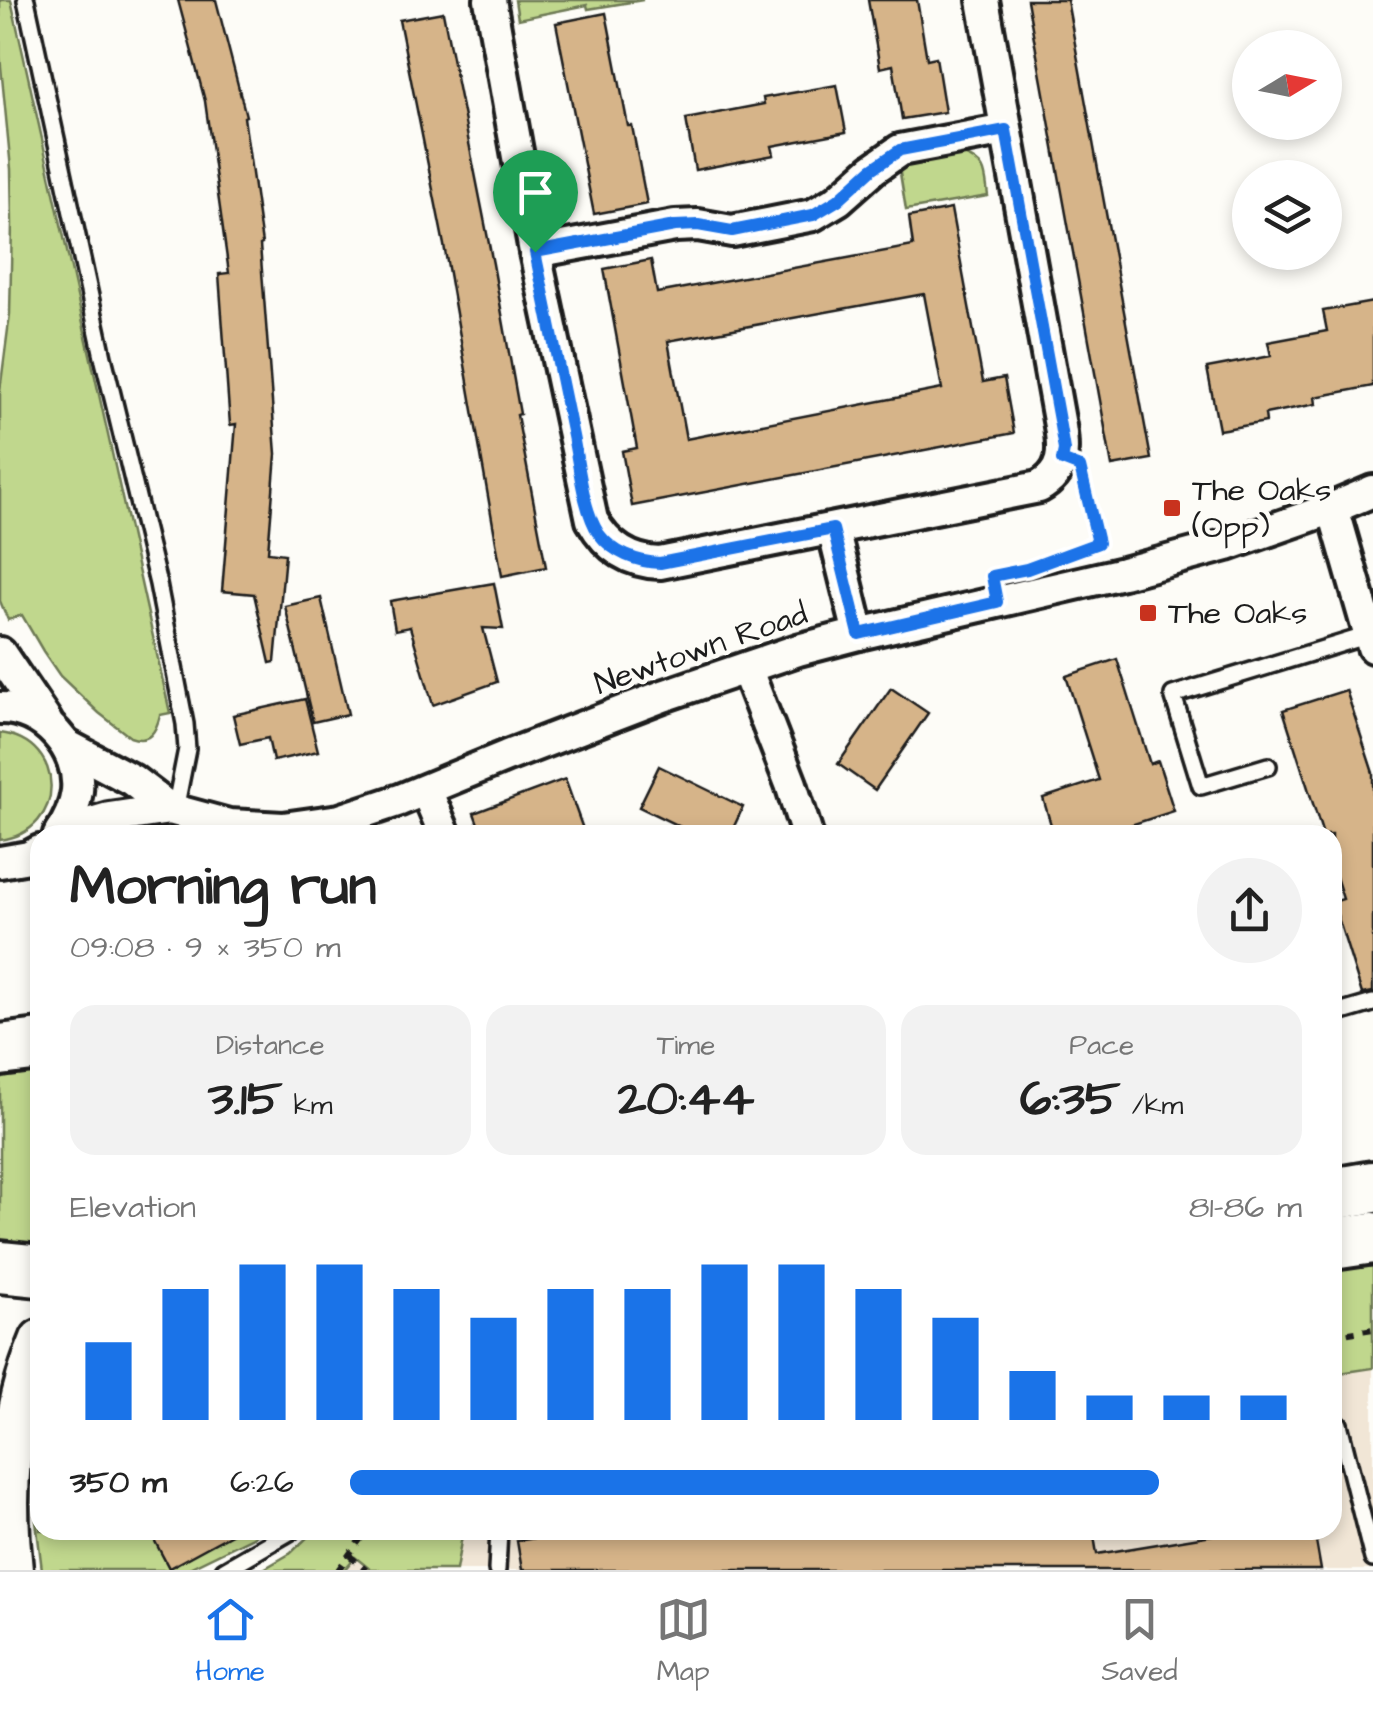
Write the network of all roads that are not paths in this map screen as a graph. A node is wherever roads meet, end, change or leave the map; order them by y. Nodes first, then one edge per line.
1 (26, 0) edge
2 (490, 0) edge
3 (983, 0) edge
4 (1006, 130) junction
5 (535, 252) junction
6 (1373, 491) edge
7 (1333, 508) junction
8 (833, 529) junction
9 (859, 634) junction
10 (1371, 641) edge
11 (0, 653) edge
12 (746, 668) junction
13 (0, 708) edge
14 (57, 735) junction
15 (1268, 766) dead end
16 (426, 790) junction
17 (173, 809) junction
18 (63, 825) edge
19 (90, 825) edge
20 (229, 825) edge
21 (304, 825) edge
22 (442, 825) edge
23 (804, 825) edge
24 (30, 856) edge
25 (0, 862) edge
26 (1373, 1002) edge
27 (1342, 1011) edge
28 (30, 1046) edge
29 (0, 1050) edge
30 (1373, 1188) edge
31 (1342, 1193) edge
32 (1373, 1238) edge
33 (1342, 1243) edge
34 (0, 1266) edge
35 (30, 1270) edge
36 (30, 1366) edge
37 (1342, 1439) edge
38 (276, 1540) edge
39 (498, 1540) edge
40 (1373, 1559) edge
41 (12, 1570) edge
42 (224, 1570) edge
43 (496, 1570) edge

1 - 17 lane
2 - 5 street
3 - 4 street
4 - 5 street
4 - 8 street
5 - 8 street
6 - 7 street, Newtown Road
7 - 9 street, Newtown Road
7 - 10 street
8 - 9 street
9 - 12 street, Newtown Road
10 - 15 lane
11 - 14 street
12 - 16 street, Newtown Road
12 - 23 street
13 - 14 street, Newtown Road
14 - 17 street, Newtown Road
14 - 18 street
16 - 21 street, Newtown Road
16 - 22 street
17 - 19 street, Newtown Road
17 - 20 street, Newtown Road
24 - 25 street, Newtown Road
26 - 27 lane
28 - 29 highway
30 - 31 highway
32 - 33 highway
34 - 35 highway
36 - 41 street
37 - 40 lane
38 - 42 lane
39 - 43 lane

